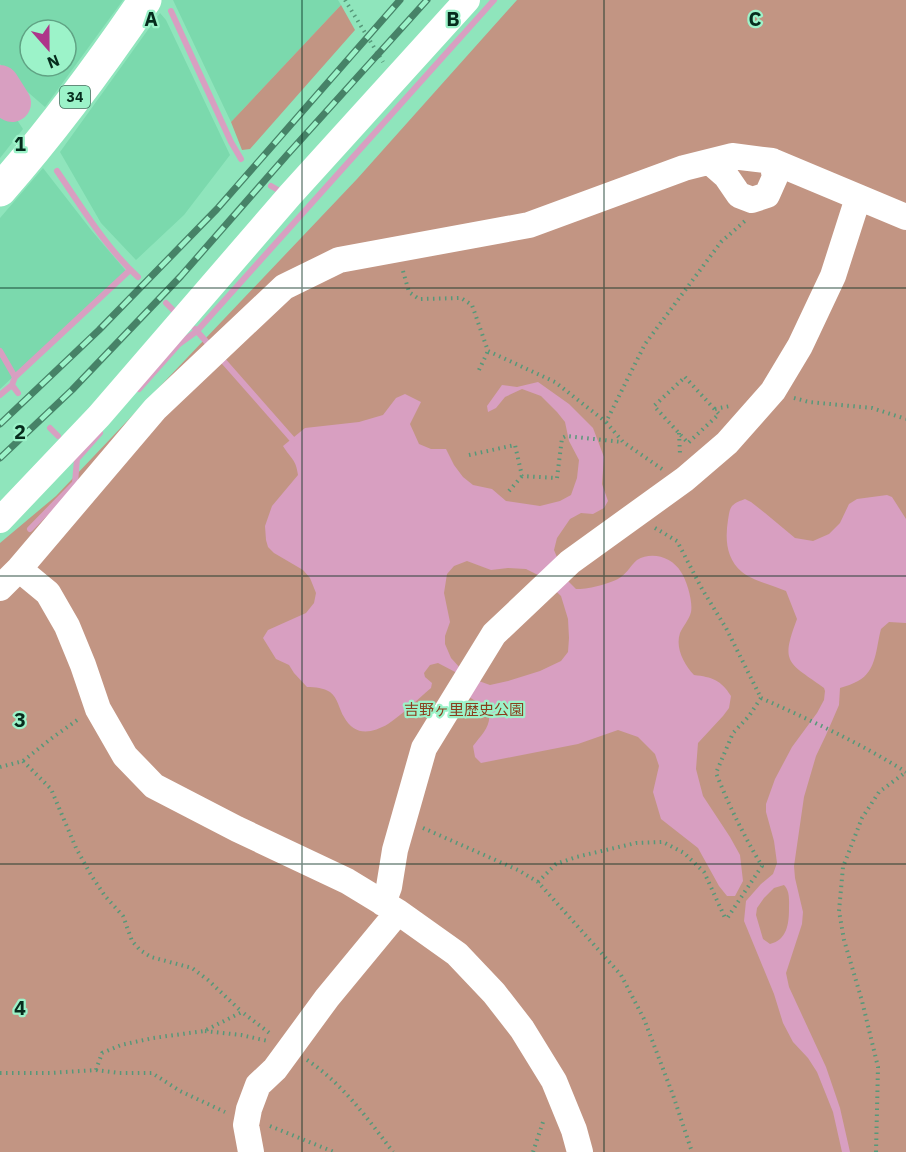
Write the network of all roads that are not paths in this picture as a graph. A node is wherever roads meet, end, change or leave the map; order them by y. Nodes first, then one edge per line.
1 (145, 0) edge
2 (467, 0) edge
3 (772, 161) junction
4 (710, 162) junction
5 (0, 190) edge
6 (858, 198) junction
7 (906, 217) edge
8 (0, 520) edge
9 (19, 569) junction
10 (0, 588) edge
11 (390, 908) junction
12 (251, 1152) edge
13 (580, 1152) edge

1 - 5 highway, 34
2 - 8 street
3 - 4 street
3 - 4 street
3 - 6 street
4 - 9 street
6 - 7 street
6 - 11 street
9 - 10 street
9 - 11 street
11 - 12 street
11 - 13 street

